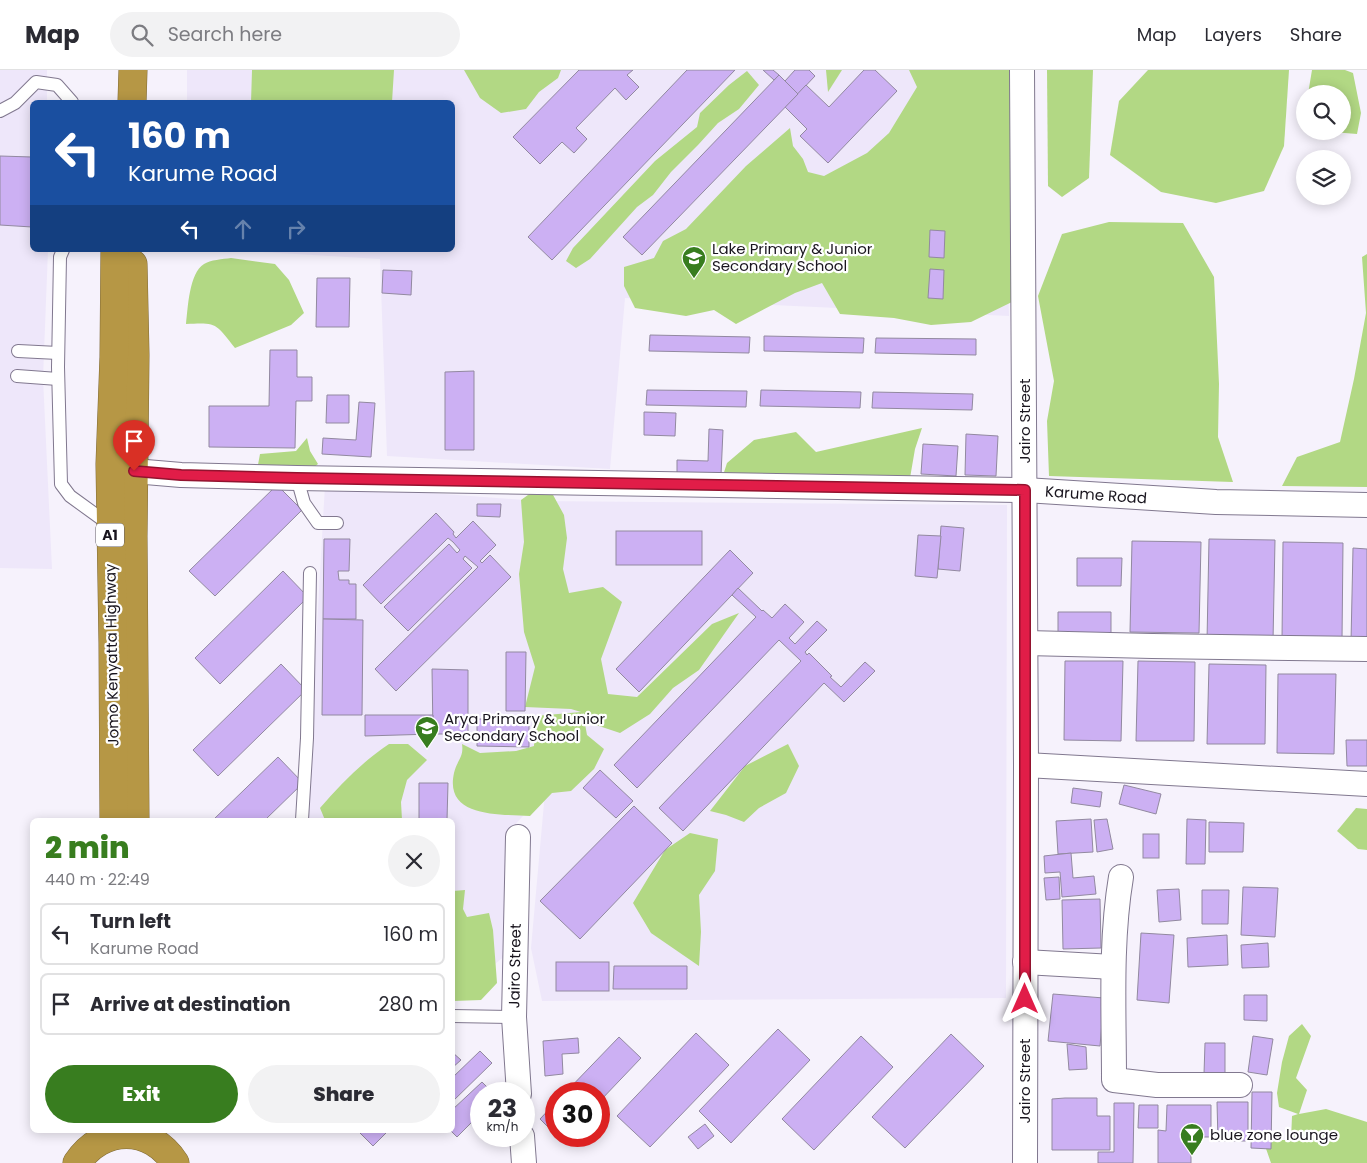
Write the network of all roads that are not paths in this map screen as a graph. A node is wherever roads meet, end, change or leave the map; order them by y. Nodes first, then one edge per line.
1 (116, 70) edge
2 (133, 70) edge
3 (1022, 70) edge
4 (70, 100) edge
5 (116, 100) edge
6 (132, 100) edge
7 (0, 111) edge
8 (62, 252) edge
9 (115, 252) edge
10 (133, 252) edge
11 (18, 351) dead end
12 (58, 353) junction
13 (17, 376) dead end
14 (58, 378) junction
15 (134, 471) junction
16 (297, 478) junction
17 (1025, 490) junction
18 (1367, 505) edge
19 (337, 523) dead end
20 (110, 525) junction
21 (310, 573) dead end
22 (1026, 642) junction
23 (1367, 649) edge
24 (1026, 765) junction
25 (1367, 784) edge
26 (114, 818) edge
27 (136, 818) edge
28 (302, 818) edge
29 (518, 837) dead end
30 (1121, 877) dead end
31 (1026, 962) junction
32 (1113, 967) junction
33 (455, 1016) edge
34 (514, 1017) junction
35 (518, 1082) edge
36 (1240, 1085) dead end
37 (111, 1133) edge
38 (154, 1136) edge
39 (523, 1147) edge
40 (77, 1163) edge
41 (175, 1163) edge
42 (524, 1163) edge
43 (1025, 1163) edge

1 - 5 highway
2 - 6 highway
3 - 17 street, Jairo Street
4 - 7 lane
8 - 12 lane
9 - 20 highway, Jomo Kenyatta Highway / A1
10 - 15 highway, Jomo Kenyatta Highway / A1
11 - 12 lane
12 - 14 lane
13 - 14 lane
14 - 20 lane
15 - 16 street, Karume Road
15 - 27 highway, Jomo Kenyatta Highway / A1
16 - 17 street, Karume Road
16 - 19 lane
17 - 18 street, Karume Road
17 - 22 street, Jairo Street
20 - 26 highway, Jomo Kenyatta Highway / A1
21 - 28 lane
22 - 23 street
22 - 24 street, Jairo Street
24 - 25 street
24 - 31 street, Jairo Street
29 - 34 street, Jairo Street
30 - 32 street
31 - 32 street
31 - 43 street, Jairo Street
32 - 36 street
33 - 34 lane
34 - 35 street, Jairo Street
37 - 38 highway
37 - 40 highway
38 - 41 highway
39 - 42 street

